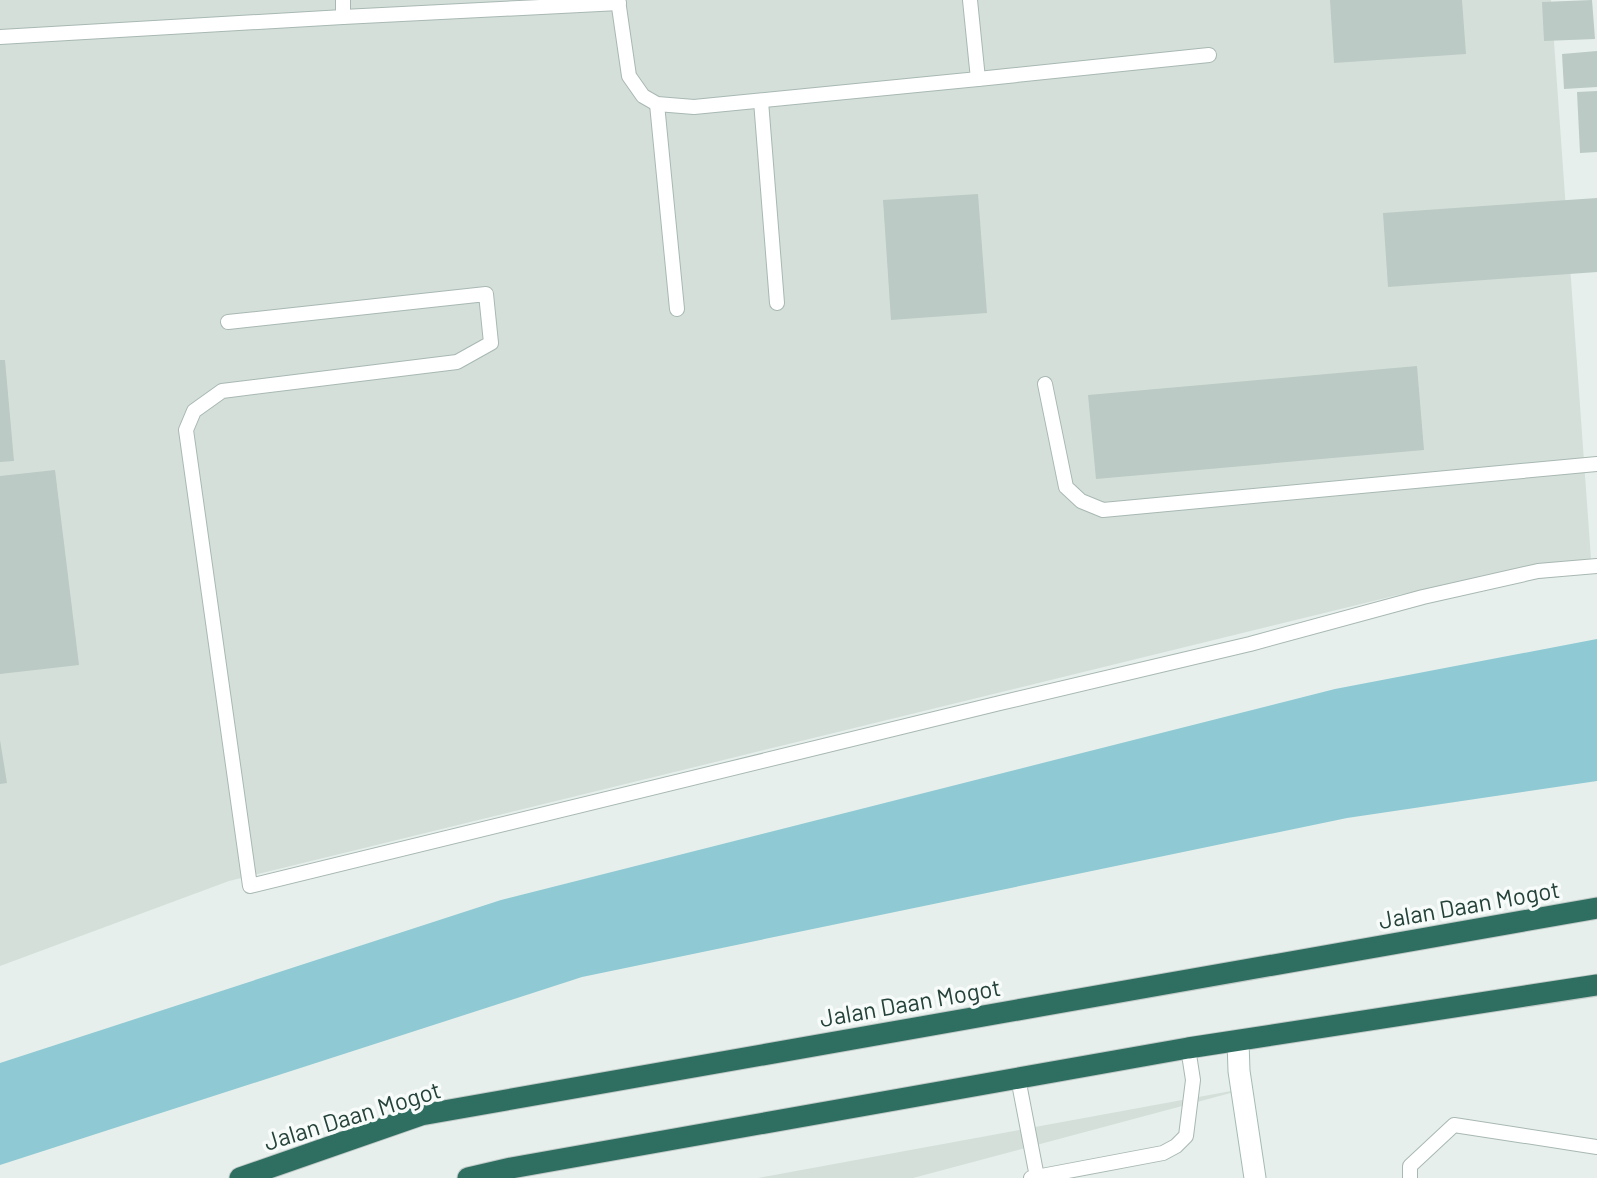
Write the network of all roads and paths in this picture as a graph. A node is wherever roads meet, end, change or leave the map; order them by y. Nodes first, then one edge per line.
1 (343, 0) edge
2 (970, 0) edge
3 (619, 1) edge
4 (343, 18) junction
5 (0, 37) edge
6 (1209, 55) dead end
7 (978, 79) junction
8 (761, 101) junction
9 (657, 104) junction
10 (777, 303) dead end
11 (677, 310) dead end
12 (228, 322) dead end
13 (1045, 384) dead end
14 (1597, 464) edge
15 (1597, 566) edge
16 (1597, 908) edge
17 (1597, 985) edge
18 (1238, 1041) junction
19 (1188, 1048) junction
20 (1018, 1078) junction
21 (1597, 1147) edge
22 (512, 1173) edge
23 (1034, 1177) edge
24 (240, 1178) edge
25 (468, 1178) edge
26 (1255, 1178) edge
27 (1410, 1178) edge

1 - 4 lane
2 - 7 lane
3 - 4 lane
3 - 9 lane
4 - 5 lane
6 - 7 lane
7 - 8 lane
8 - 9 lane
8 - 10 lane
9 - 11 lane
12 - 15 lane
13 - 14 lane
16 - 24 highway, Jalan Daan Mogot
17 - 18 highway
18 - 19 highway
18 - 26 street
19 - 20 highway
19 - 23 lane
20 - 22 highway
20 - 23 lane
21 - 27 lane
22 - 25 highway

